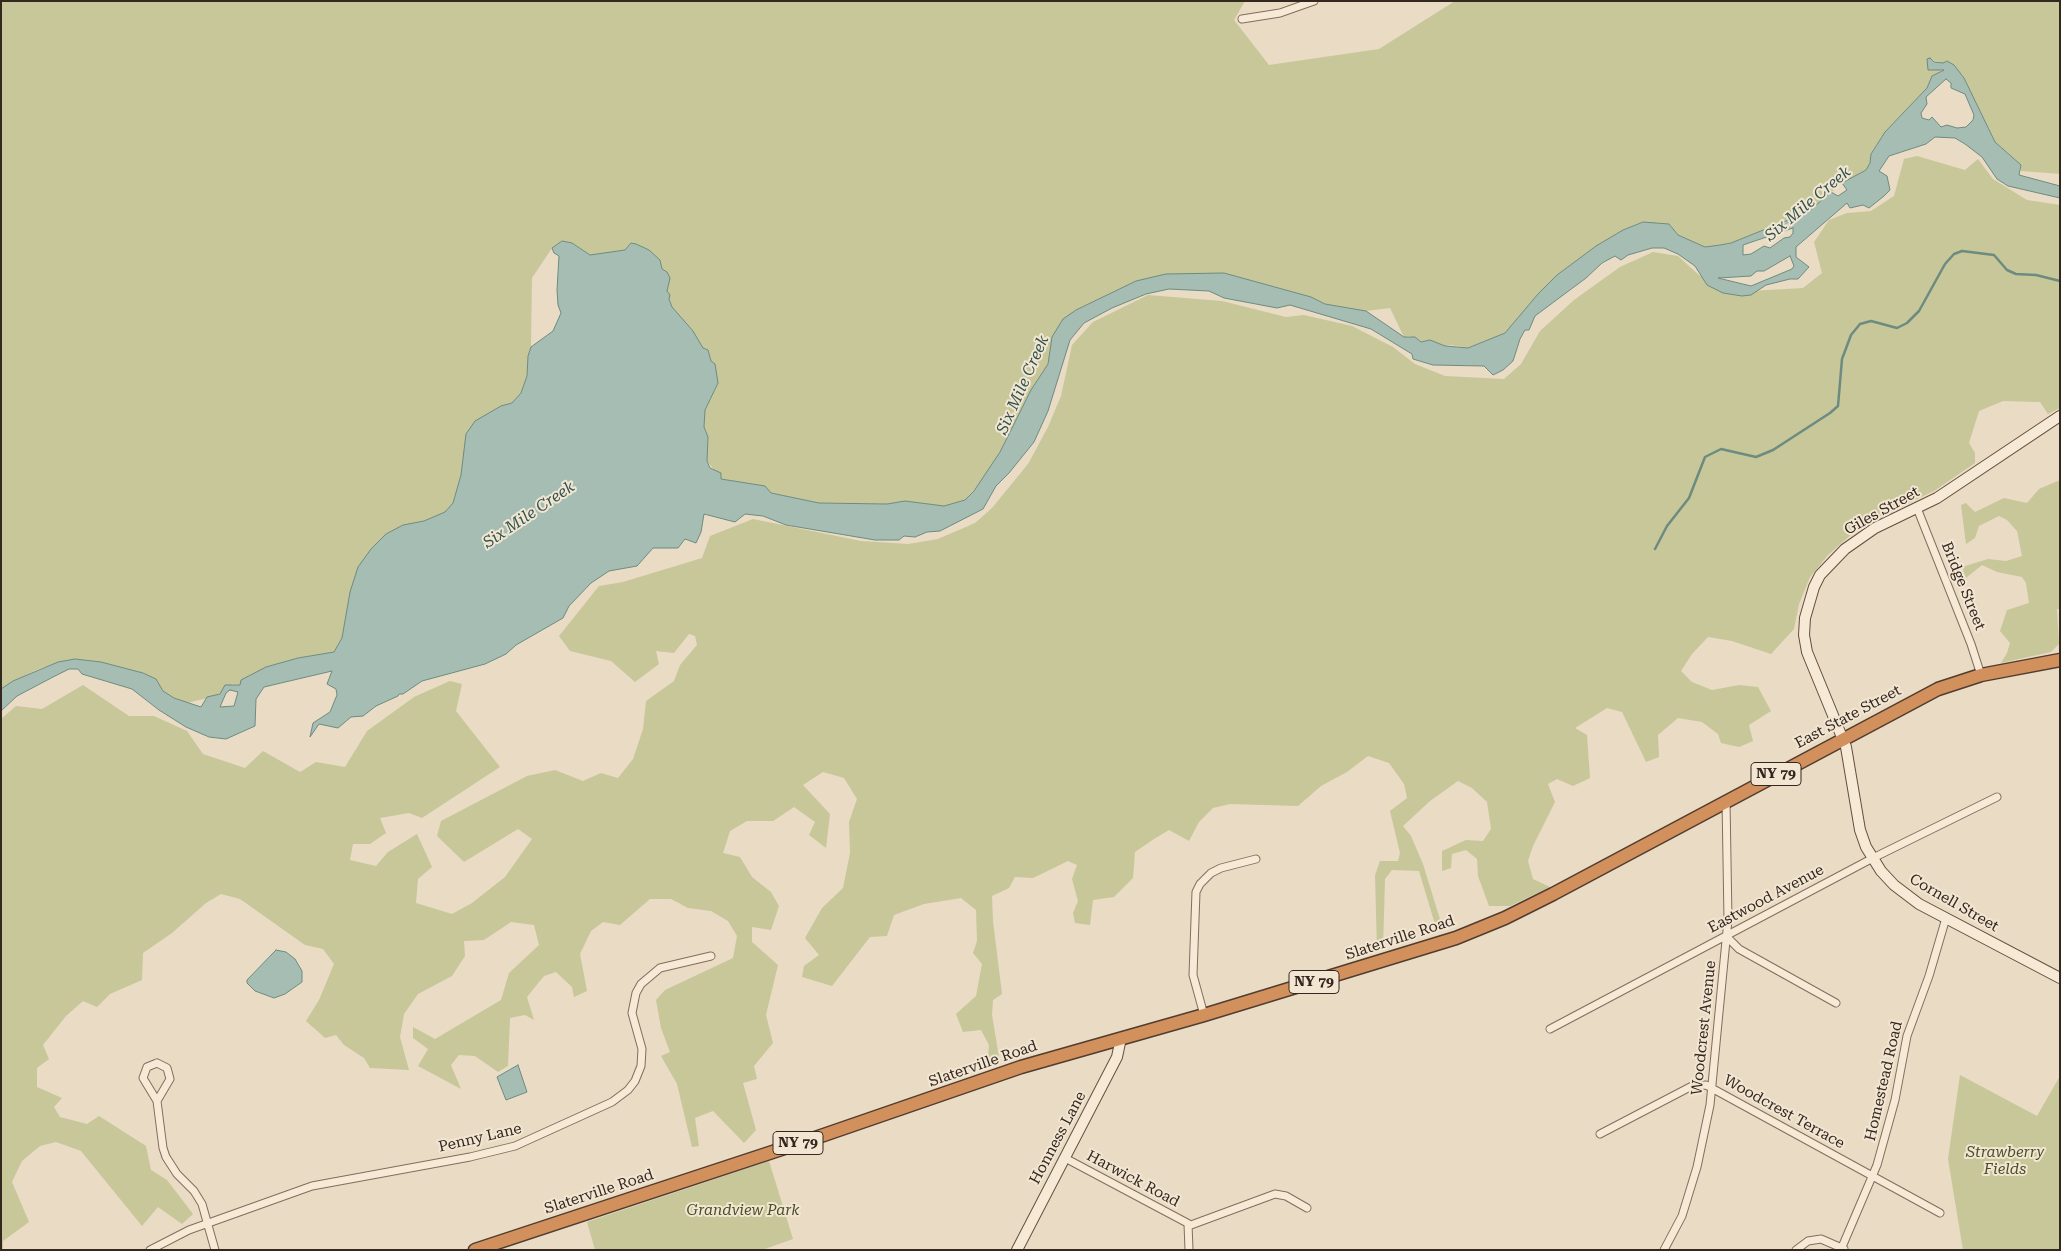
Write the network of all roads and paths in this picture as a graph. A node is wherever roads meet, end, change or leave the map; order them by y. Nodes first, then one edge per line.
1 (1314, 1) edge
2 (1242, 19) dead end
3 (2060, 416) edge
4 (1917, 508) junction
5 (2060, 660) edge
6 (1981, 675) junction
7 (1844, 738) junction
8 (1997, 797) dead end
9 (1726, 800) junction
10 (1873, 858) junction
11 (1256, 859) dead end
12 (1505, 918) joint
13 (1946, 918) junction
14 (1726, 936) junction
15 (711, 956) dead end
16 (2060, 978) edge
17 (1836, 1003) dead end
18 (1204, 1015) junction
19 (1550, 1029) dead end
20 (1121, 1038) junction
21 (1712, 1087) junction
22 (157, 1101) junction
23 (1600, 1134) dead end
24 (1064, 1158) junction
25 (1872, 1177) junction
26 (1307, 1208) dead end
27 (1940, 1213) dead end
28 (208, 1223) junction
29 (1188, 1224) junction
30 (496, 1246) edge
31 (1843, 1248) edge
32 (150, 1250) edge
33 (215, 1250) edge
34 (475, 1250) edge
35 (1017, 1250) edge
36 (1188, 1250) edge
37 (1664, 1250) edge
38 (1796, 1250) edge

1 - 2 street
3 - 4 street, Giles Street
4 - 6 street, Bridge Street
4 - 7 street, Giles Street
5 - 6 highway, East State Street / NY 79
6 - 7 highway, East State Street / NY 79
7 - 9 highway, East State Street / NY 79
7 - 10 street, Cornell Street
8 - 10 street, Eastwood Avenue
9 - 12 highway, East State Street / NY 79
9 - 14 street, Woodcrest Avenue
10 - 13 street, Cornell Street
10 - 14 street, Eastwood Avenue
11 - 18 street
12 - 18 highway, Slaterville Road / NY 79
13 - 16 street, Cornell Street
13 - 25 street, Homestead Road
14 - 17 street
14 - 19 street, Eastwood Avenue
14 - 21 street, Woodcrest Avenue
15 - 28 street, Penny Lane
18 - 20 highway, Slaterville Road / NY 79
20 - 24 street, Honness Lane
20 - 30 highway, Slaterville Road / NY 79
21 - 23 street, Woodcrest Terrace
21 - 25 street, Woodcrest Terrace
21 - 37 street, Woodcrest Avenue
22 - 22 street
22 - 28 street
24 - 29 street, Harwick Road
24 - 35 street, Honness Lane
25 - 27 street, Woodcrest Terrace
25 - 31 street, Homestead Road
26 - 29 street
28 - 32 street, Penny Lane
28 - 33 street
29 - 36 street
30 - 34 highway, Slaterville Road / NY 79
31 - 38 street

